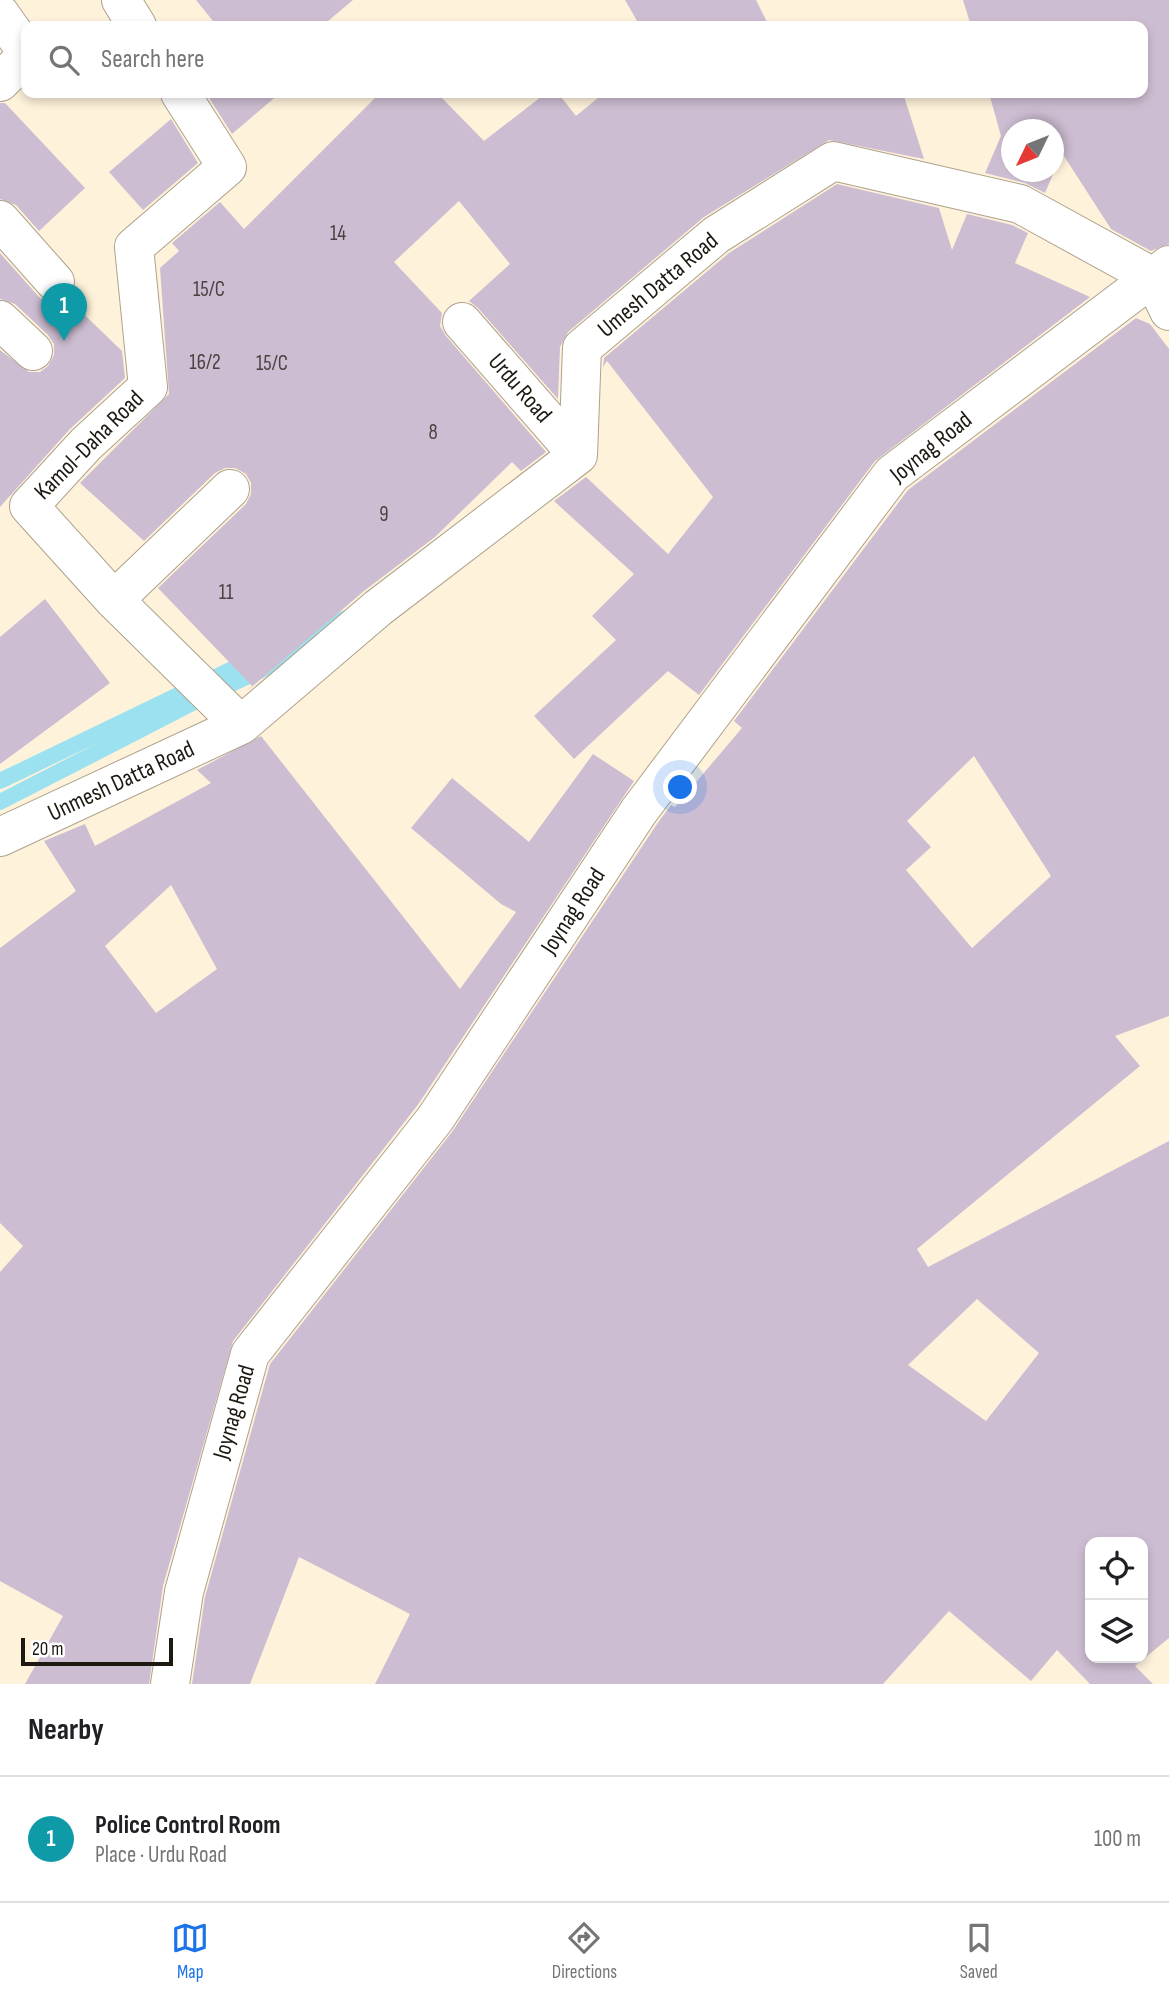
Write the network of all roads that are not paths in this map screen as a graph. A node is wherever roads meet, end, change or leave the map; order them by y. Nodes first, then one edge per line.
1 (121, 0) edge
2 (0, 14) edge
3 (135, 21) edge
4 (21, 46) edge
5 (21, 59) edge
6 (0, 82) edge
7 (183, 98) edge
8 (0, 220) edge
9 (55, 282) dead end
10 (1164, 284) edge
11 (0, 320) edge
12 (463, 322) dead end
13 (33, 351) dead end
14 (578, 455) junction
15 (230, 489) dead end
16 (114, 600) junction
17 (242, 725) junction
18 (0, 837) edge
19 (170, 1684) edge

1 - 3 street
2 - 4 street
5 - 6 street
7 - 16 street, Kamol-Daha Road
8 - 9 street
10 - 14 street, Umesh Datta Road
10 - 19 street, Joynag Road
11 - 13 street
12 - 14 street, Urdu Road
14 - 17 street
15 - 16 street
16 - 17 street, Kamol-Daha Road
17 - 18 street, Unmesh Datta Road

